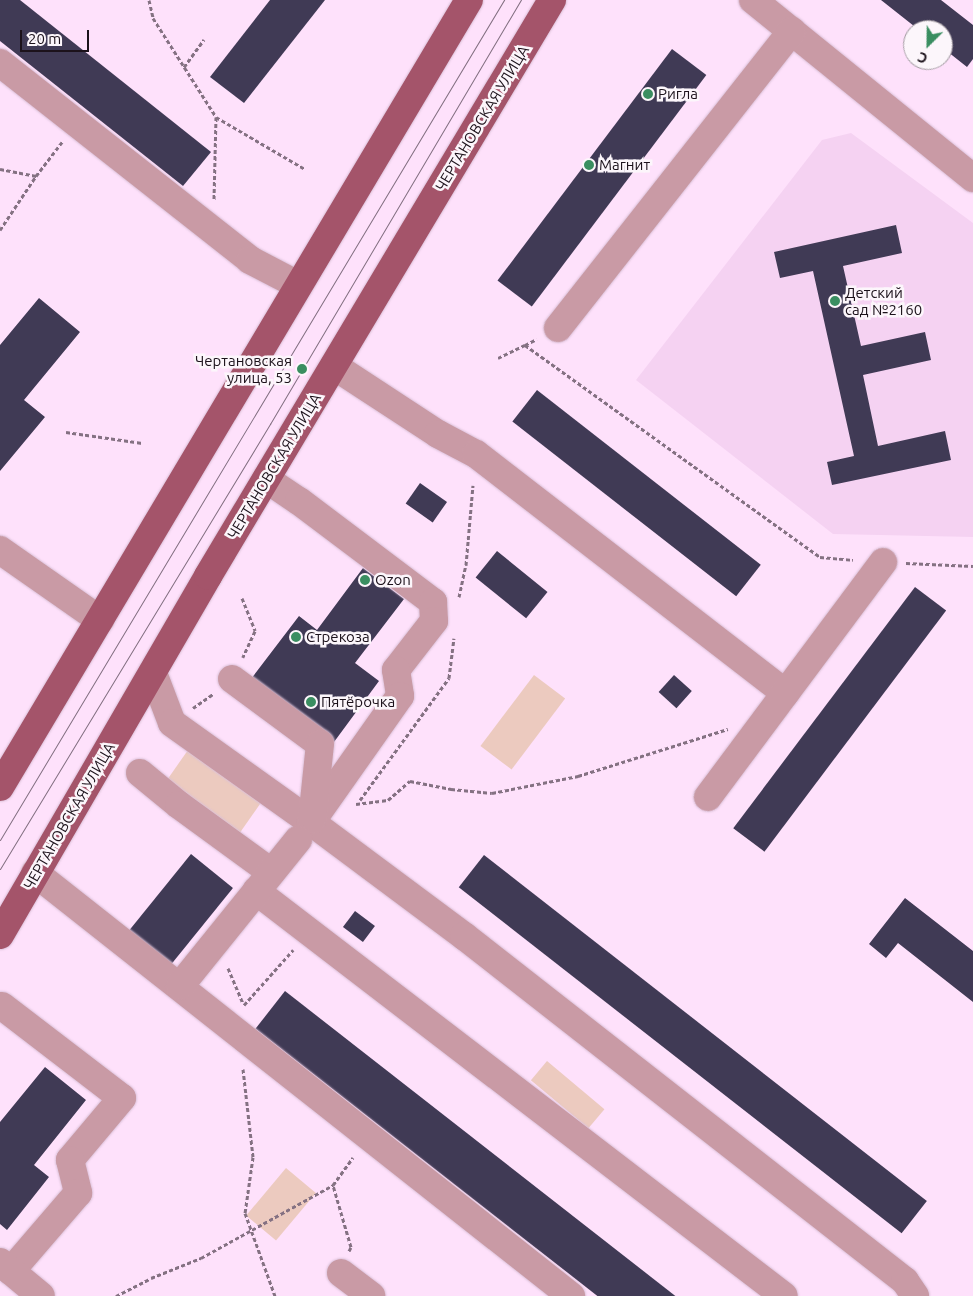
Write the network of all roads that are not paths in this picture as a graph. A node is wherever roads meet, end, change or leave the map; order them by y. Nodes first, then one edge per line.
1 (470, 0) edge
2 (552, 0) edge
3 (753, 0) edge
4 (792, 31) junction
5 (0, 63) edge
6 (973, 178) edge
7 (298, 285) junction
8 (558, 328) dead end
9 (334, 366) junction
10 (266, 479) junction
11 (0, 550) edge
12 (883, 562) road end
13 (100, 620) junction
14 (153, 673) junction
15 (232, 679) road end
16 (785, 694) junction
17 (140, 773) dead end
18 (0, 787) edge
19 (708, 797) dead end
20 (305, 831) junction
21 (35, 873) junction
22 (264, 881) junction
23 (0, 935) edge
24 (180, 986) junction
25 (2, 1006) dead end
26 (6, 1267) edge
27 (341, 1273) road end
28 (41, 1296) edge
29 (371, 1296) edge
30 (571, 1296) edge
31 (784, 1296) edge
32 (915, 1296) edge

1 - 7 main road
2 - 9 main road, ЧЕРТАНОВСКАЯ УЛИЦА
3 - 4 lane
4 - 6 lane
4 - 8 lane
5 - 7 lane
7 - 13 main road
9 - 10 main road, ЧЕРТАНОВСКАЯ УЛИЦА
9 - 16 lane
10 - 14 main road, ЧЕРТАНОВСКАЯ УЛИЦА
10 - 20 lane
11 - 13 lane
12 - 16 lane
13 - 18 main road
14 - 20 lane
14 - 21 main road, ЧЕРТАНОВСКАЯ УЛИЦА
15 - 20 lane
16 - 19 lane
17 - 22 lane
20 - 22 lane
20 - 32 lane
21 - 23 main road, ЧЕРТАНОВСКАЯ УЛИЦА
21 - 24 lane
22 - 24 lane
22 - 31 lane
24 - 30 lane
25 - 26 lane
26 - 28 lane
27 - 29 lane

